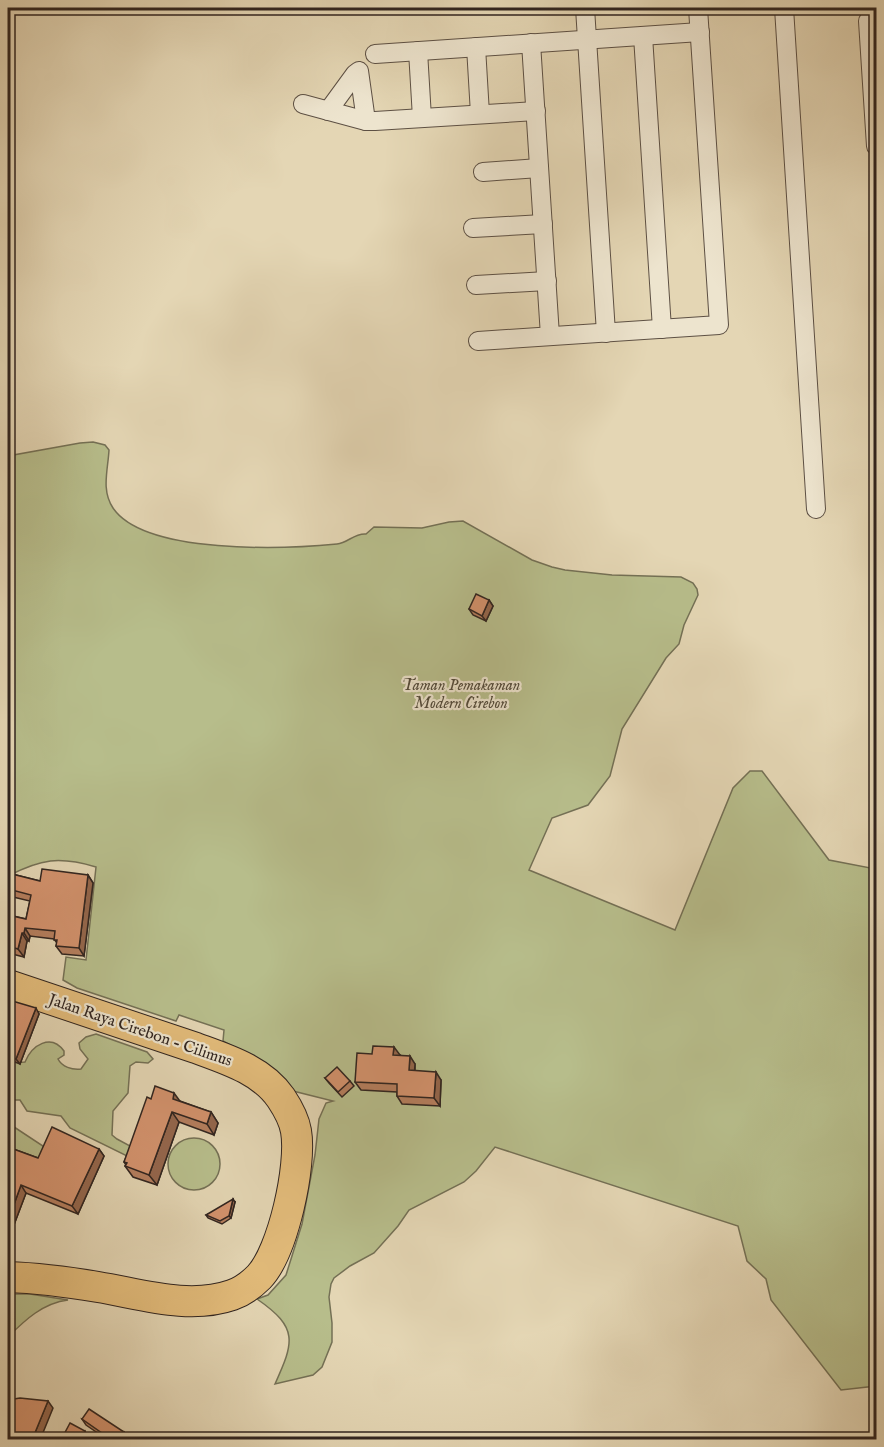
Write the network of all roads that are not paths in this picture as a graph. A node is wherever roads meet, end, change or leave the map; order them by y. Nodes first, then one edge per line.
1 (585, 8) edge
2 (698, 8) edge
3 (784, 8) edge
4 (876, 20) edge
5 (700, 32) junction
6 (643, 36) junction
7 (587, 40) junction
8 (531, 43) junction
9 (476, 47) junction
10 (418, 51) junction
11 (375, 54) dead end
12 (303, 104) dead end
13 (328, 111) junction
14 (536, 111) junction
15 (480, 114) junction
16 (422, 118) junction
17 (366, 121) junction
18 (876, 146) edge
19 (539, 168) junction
20 (483, 172) dead end
21 (543, 224) junction
22 (473, 228) dead end
23 (547, 280) junction
24 (476, 285) dead end
25 (662, 329) junction
26 (606, 333) junction
27 (550, 336) junction
28 (478, 341) dead end
29 (816, 509) dead end
30 (8, 985) edge
31 (8, 1277) edge

1 - 7 street
2 - 5 street
3 - 29 street
4 - 18 street
5 - 6 street
5 - 25 street
6 - 7 street
6 - 25 street
7 - 8 street
7 - 26 street
8 - 9 street
8 - 14 street
9 - 10 street
9 - 15 street
10 - 11 street
10 - 16 street
12 - 13 street
13 - 17 street
13 - 17 street
14 - 15 street
14 - 19 street
15 - 16 street
16 - 17 street
19 - 20 street
19 - 21 street
21 - 22 street
21 - 23 street
23 - 24 street
23 - 27 street
25 - 26 street
26 - 27 street
27 - 28 street
30 - 31 highway, Jalan Raya Cirebon - Cilimus

